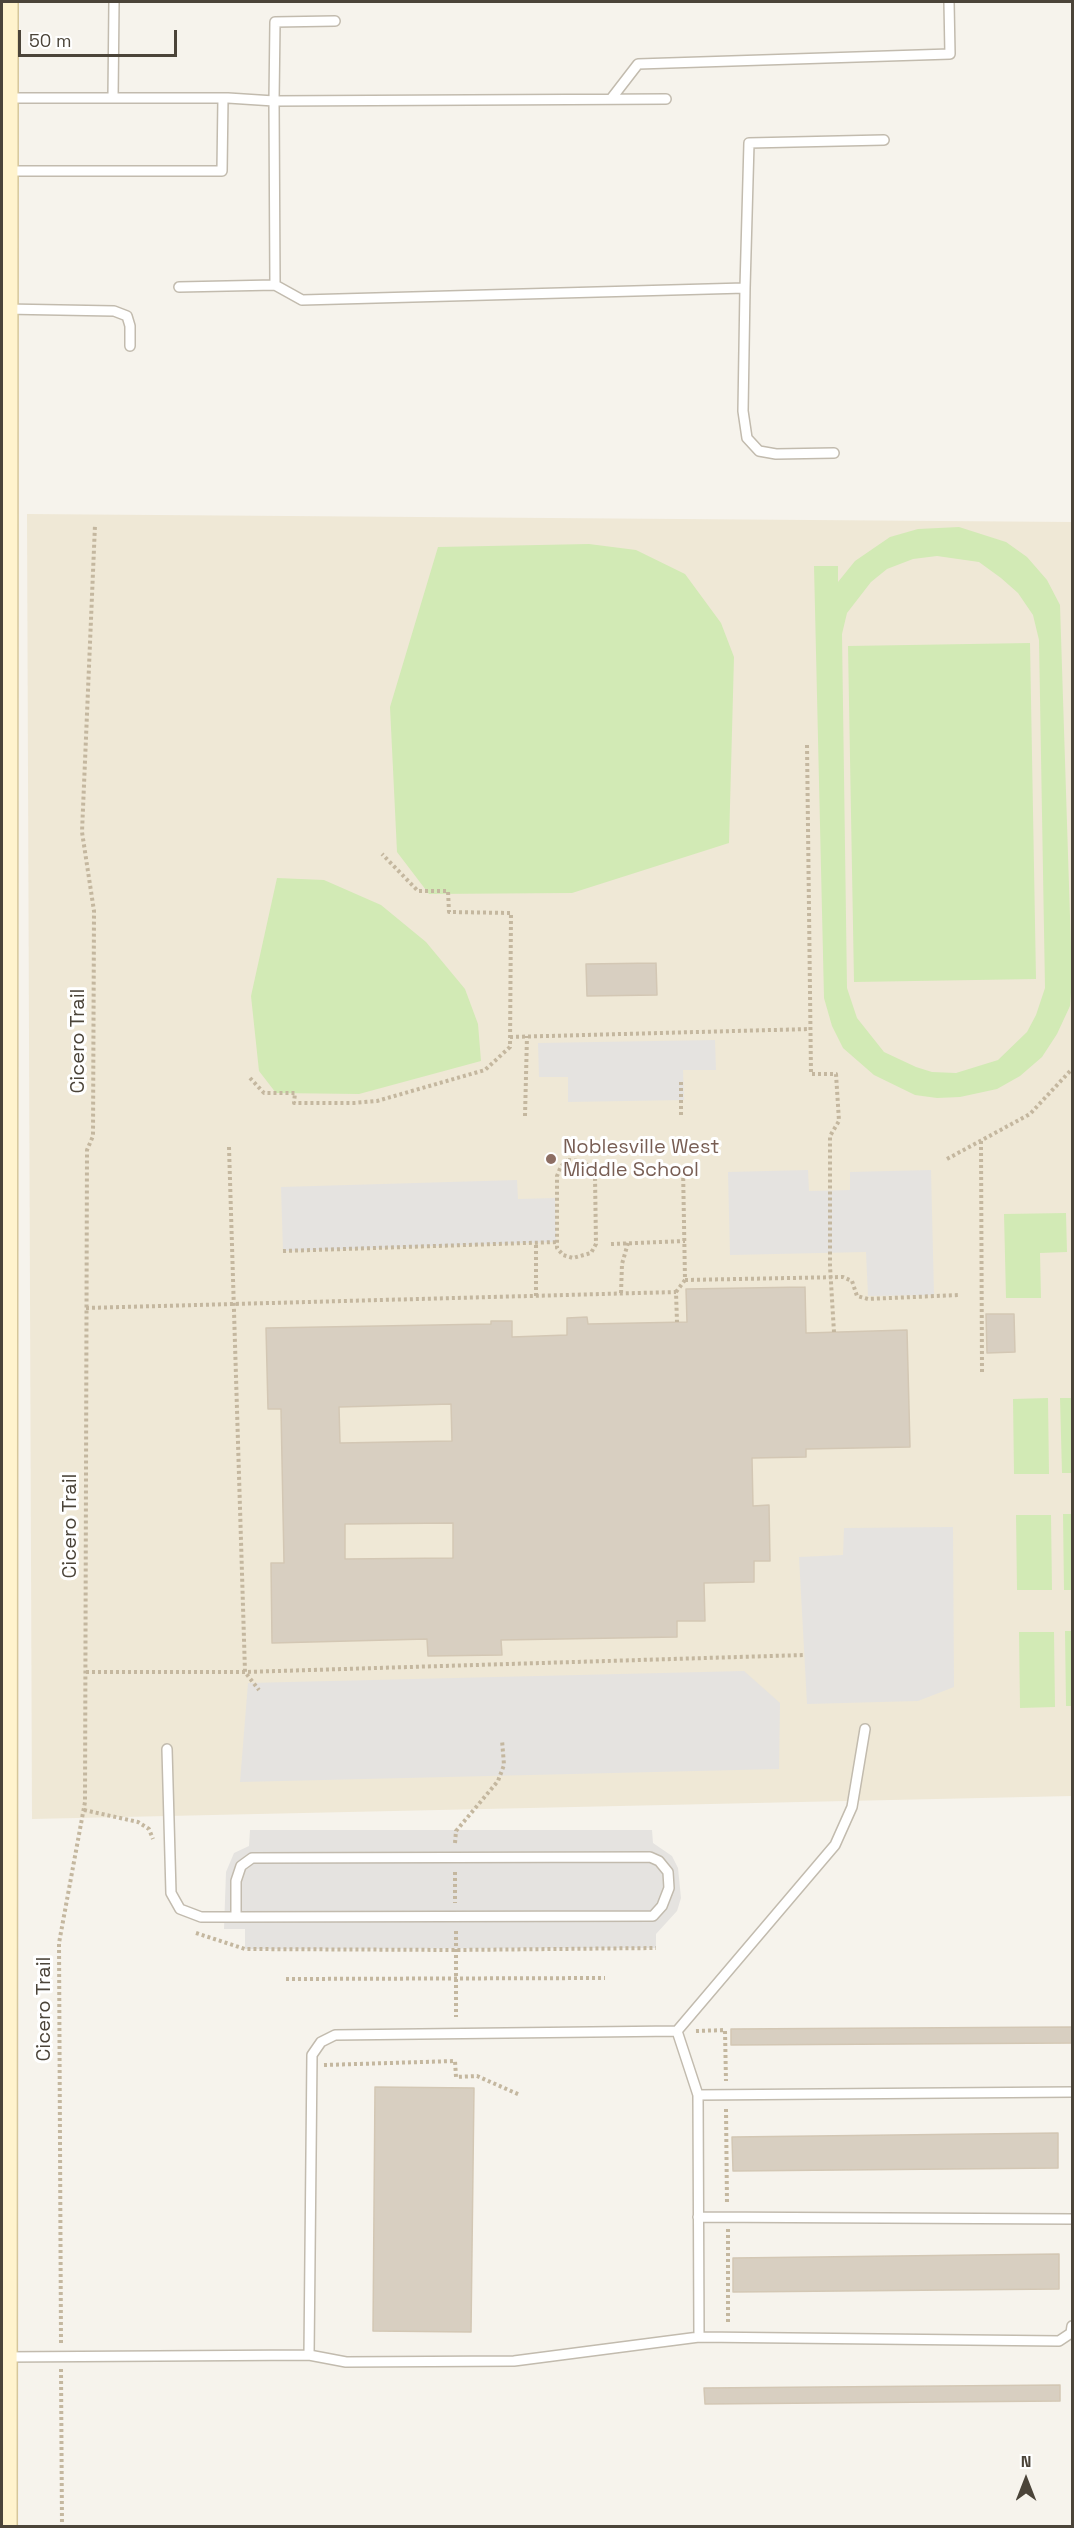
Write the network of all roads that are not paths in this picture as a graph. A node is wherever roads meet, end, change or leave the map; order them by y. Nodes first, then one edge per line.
1 (4, 2) edge
2 (114, 2) edge
3 (949, 2) edge
4 (335, 21) dead end
5 (3, 98) edge
6 (113, 98) junction
7 (223, 98) junction
8 (611, 99) junction
9 (666, 99) dead end
10 (274, 101) junction
11 (884, 140) dead end
12 (3, 171) edge
13 (275, 285) junction
14 (179, 287) dead end
15 (745, 288) junction
16 (3, 309) edge
17 (130, 346) dead end
18 (834, 453) dead end
19 (865, 1730) dead end
20 (166, 1749) dead end
21 (2, 1875) edge
22 (236, 1917) junction
23 (677, 2031) junction
24 (1072, 2092) edge
25 (698, 2095) junction
26 (698, 2217) junction
27 (1072, 2219) edge
28 (1072, 2326) edge
29 (699, 2337) junction
30 (309, 2355) junction
31 (3, 2357) junction
32 (3, 2526) edge

1 - 5 main road
2 - 6 lane
3 - 8 lane
4 - 10 lane
5 - 6 lane
5 - 12 main road
6 - 7 lane
7 - 10 lane
7 - 12 lane
8 - 9 lane
8 - 10 lane
10 - 13 lane
11 - 15 lane
12 - 16 main road
13 - 14 lane
13 - 15 lane
15 - 18 lane
16 - 17 lane
16 - 21 main road
19 - 23 lane
20 - 22 lane
21 - 31 main road
22 - 22 lane
23 - 25 lane
23 - 30 lane
24 - 25 lane
25 - 26 lane
26 - 27 lane
26 - 29 lane
28 - 29 lane
29 - 30 lane
30 - 31 lane
31 - 32 main road

